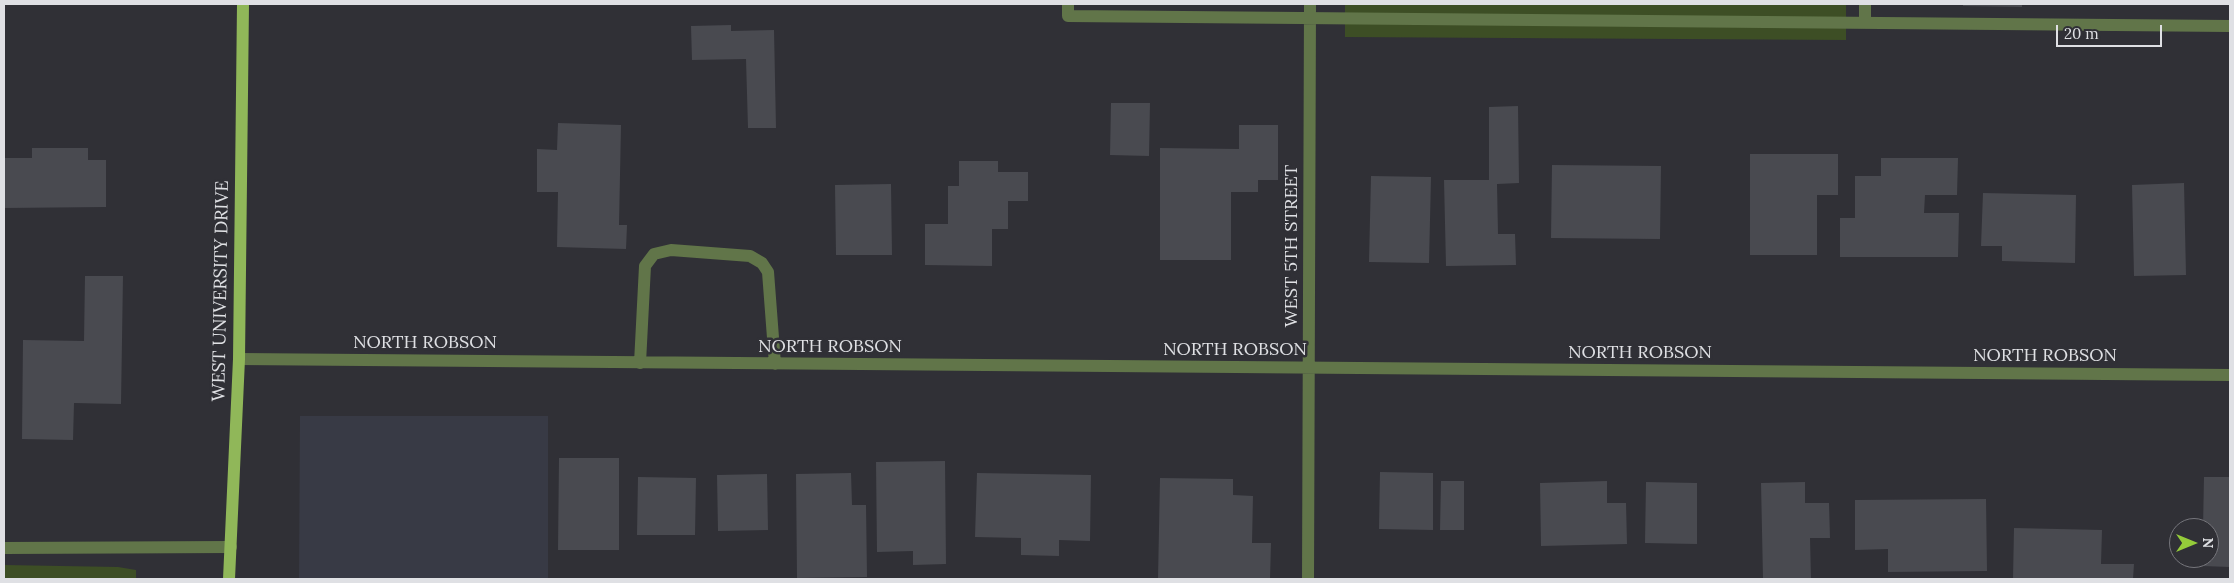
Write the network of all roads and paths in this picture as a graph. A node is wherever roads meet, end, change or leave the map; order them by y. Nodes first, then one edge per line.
1 (243, 4) edge
2 (1068, 4) edge
3 (1310, 4) edge
4 (1865, 4) edge
5 (1310, 19) junction
6 (1865, 23) junction
7 (2230, 26) edge
8 (239, 359) junction
9 (640, 363) junction
10 (775, 364) junction
11 (1309, 368) junction
12 (2230, 375) edge
13 (231, 547) junction
14 (4, 548) edge
15 (229, 579) edge
16 (1308, 579) edge

1 - 8 main road, WEST UNIVERSITY DRIVE
2 - 5 street
3 - 5 street, WEST 5TH STREET
4 - 6 street
5 - 6 street
5 - 11 street, WEST 5TH STREET
6 - 7 street
8 - 9 street, NORTH ROBSON
8 - 13 main road, WEST UNIVERSITY DRIVE
9 - 10 street, NORTH ROBSON
9 - 10 street
10 - 11 street, NORTH ROBSON
11 - 12 street, NORTH ROBSON
11 - 16 street, WEST 5TH STREET
13 - 14 street
13 - 15 main road, WEST UNIVERSITY DRIVE

